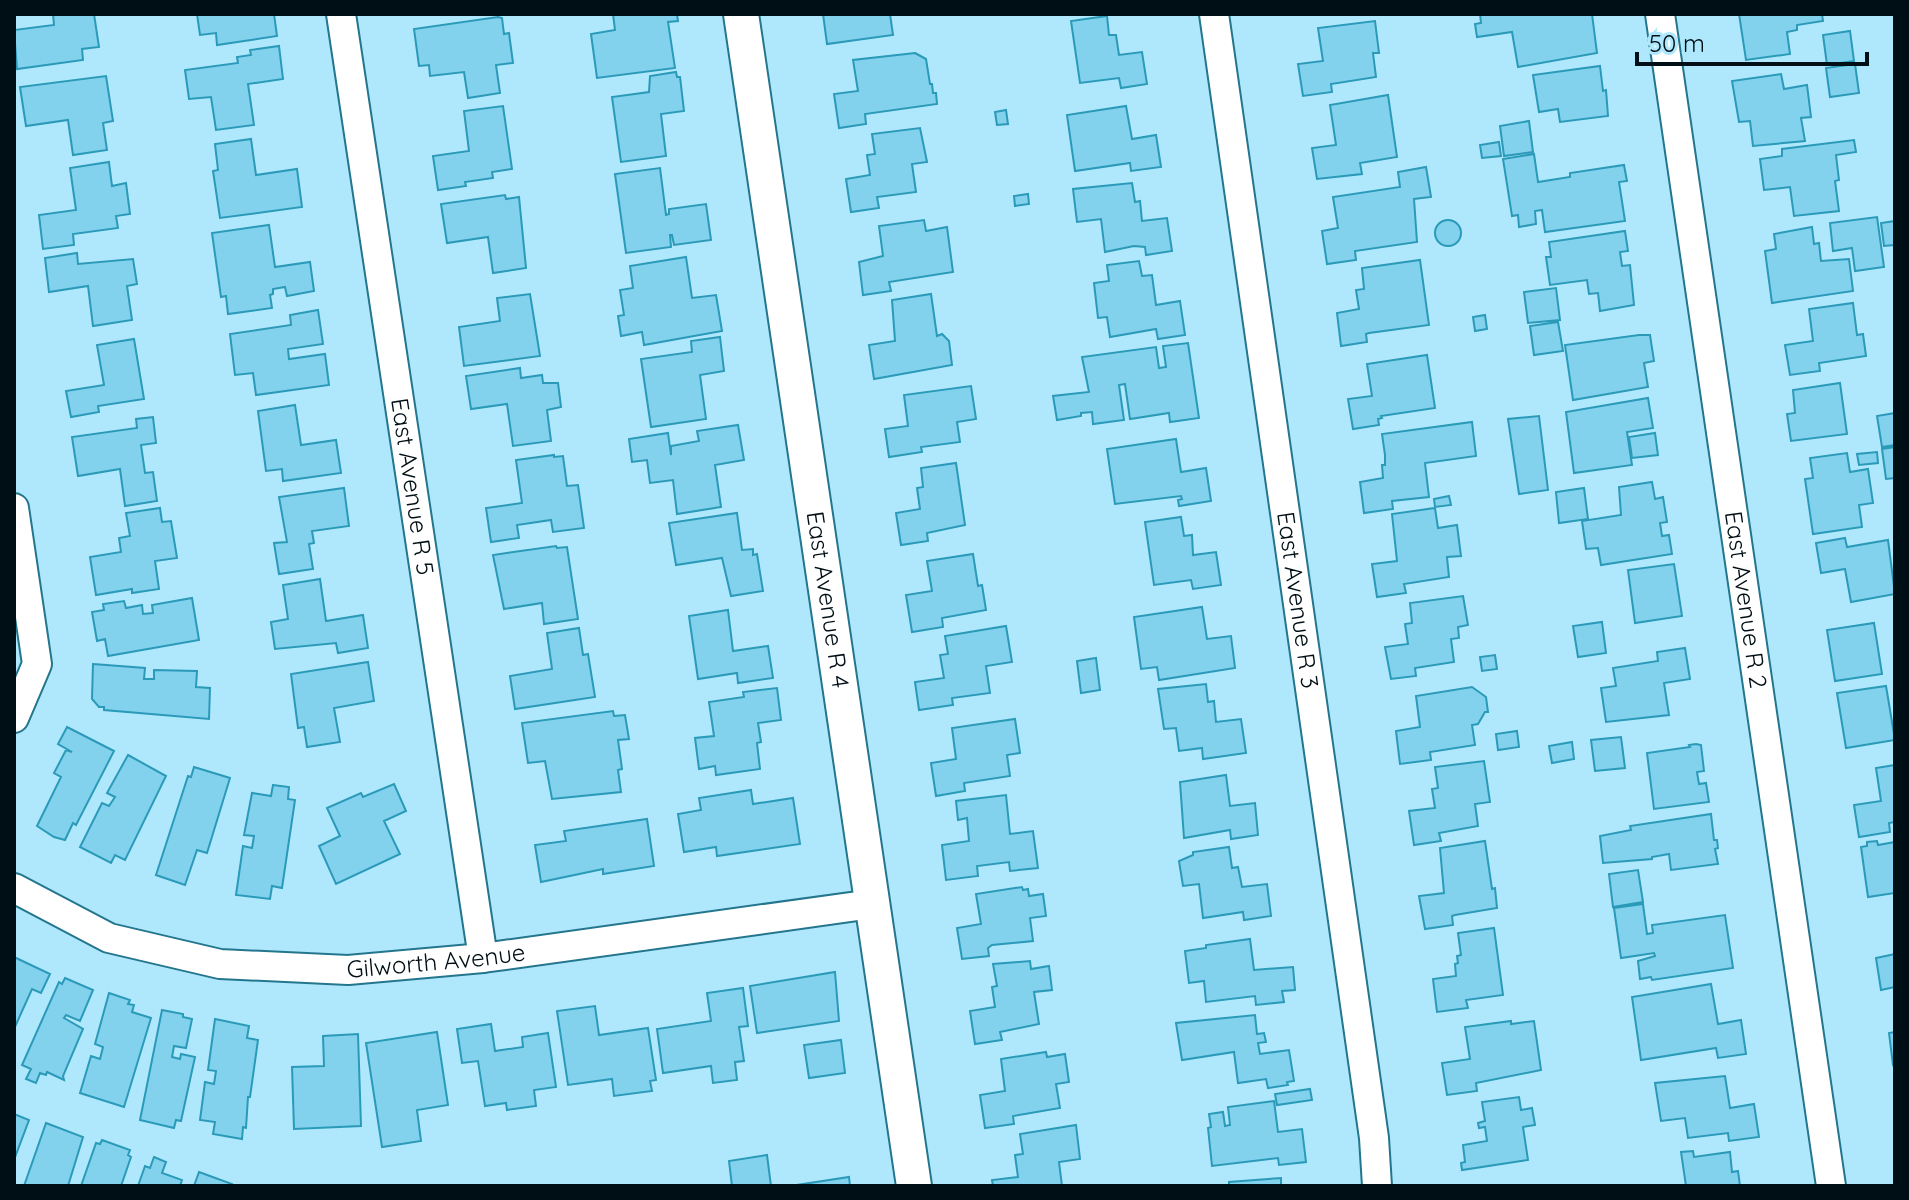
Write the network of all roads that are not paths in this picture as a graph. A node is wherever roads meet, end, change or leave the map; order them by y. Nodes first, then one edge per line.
1 (341, 14) edge
2 (741, 14) edge
3 (1214, 14) edge
4 (1660, 14) edge
5 (14, 508) edge
6 (14, 718) edge
7 (14, 888) edge
8 (872, 904) junction
9 (483, 958) junction
10 (914, 1186) edge
11 (1377, 1186) edge
12 (1831, 1186) edge

1 - 9 street, East Avenue R 5
2 - 8 street, East Avenue R 4
3 - 11 street, East Avenue R 3
4 - 12 street, East Avenue R 2
5 - 6 street
7 - 9 street, Gilworth Avenue
8 - 9 street, Gilworth Avenue
8 - 10 street, East Avenue R 4

